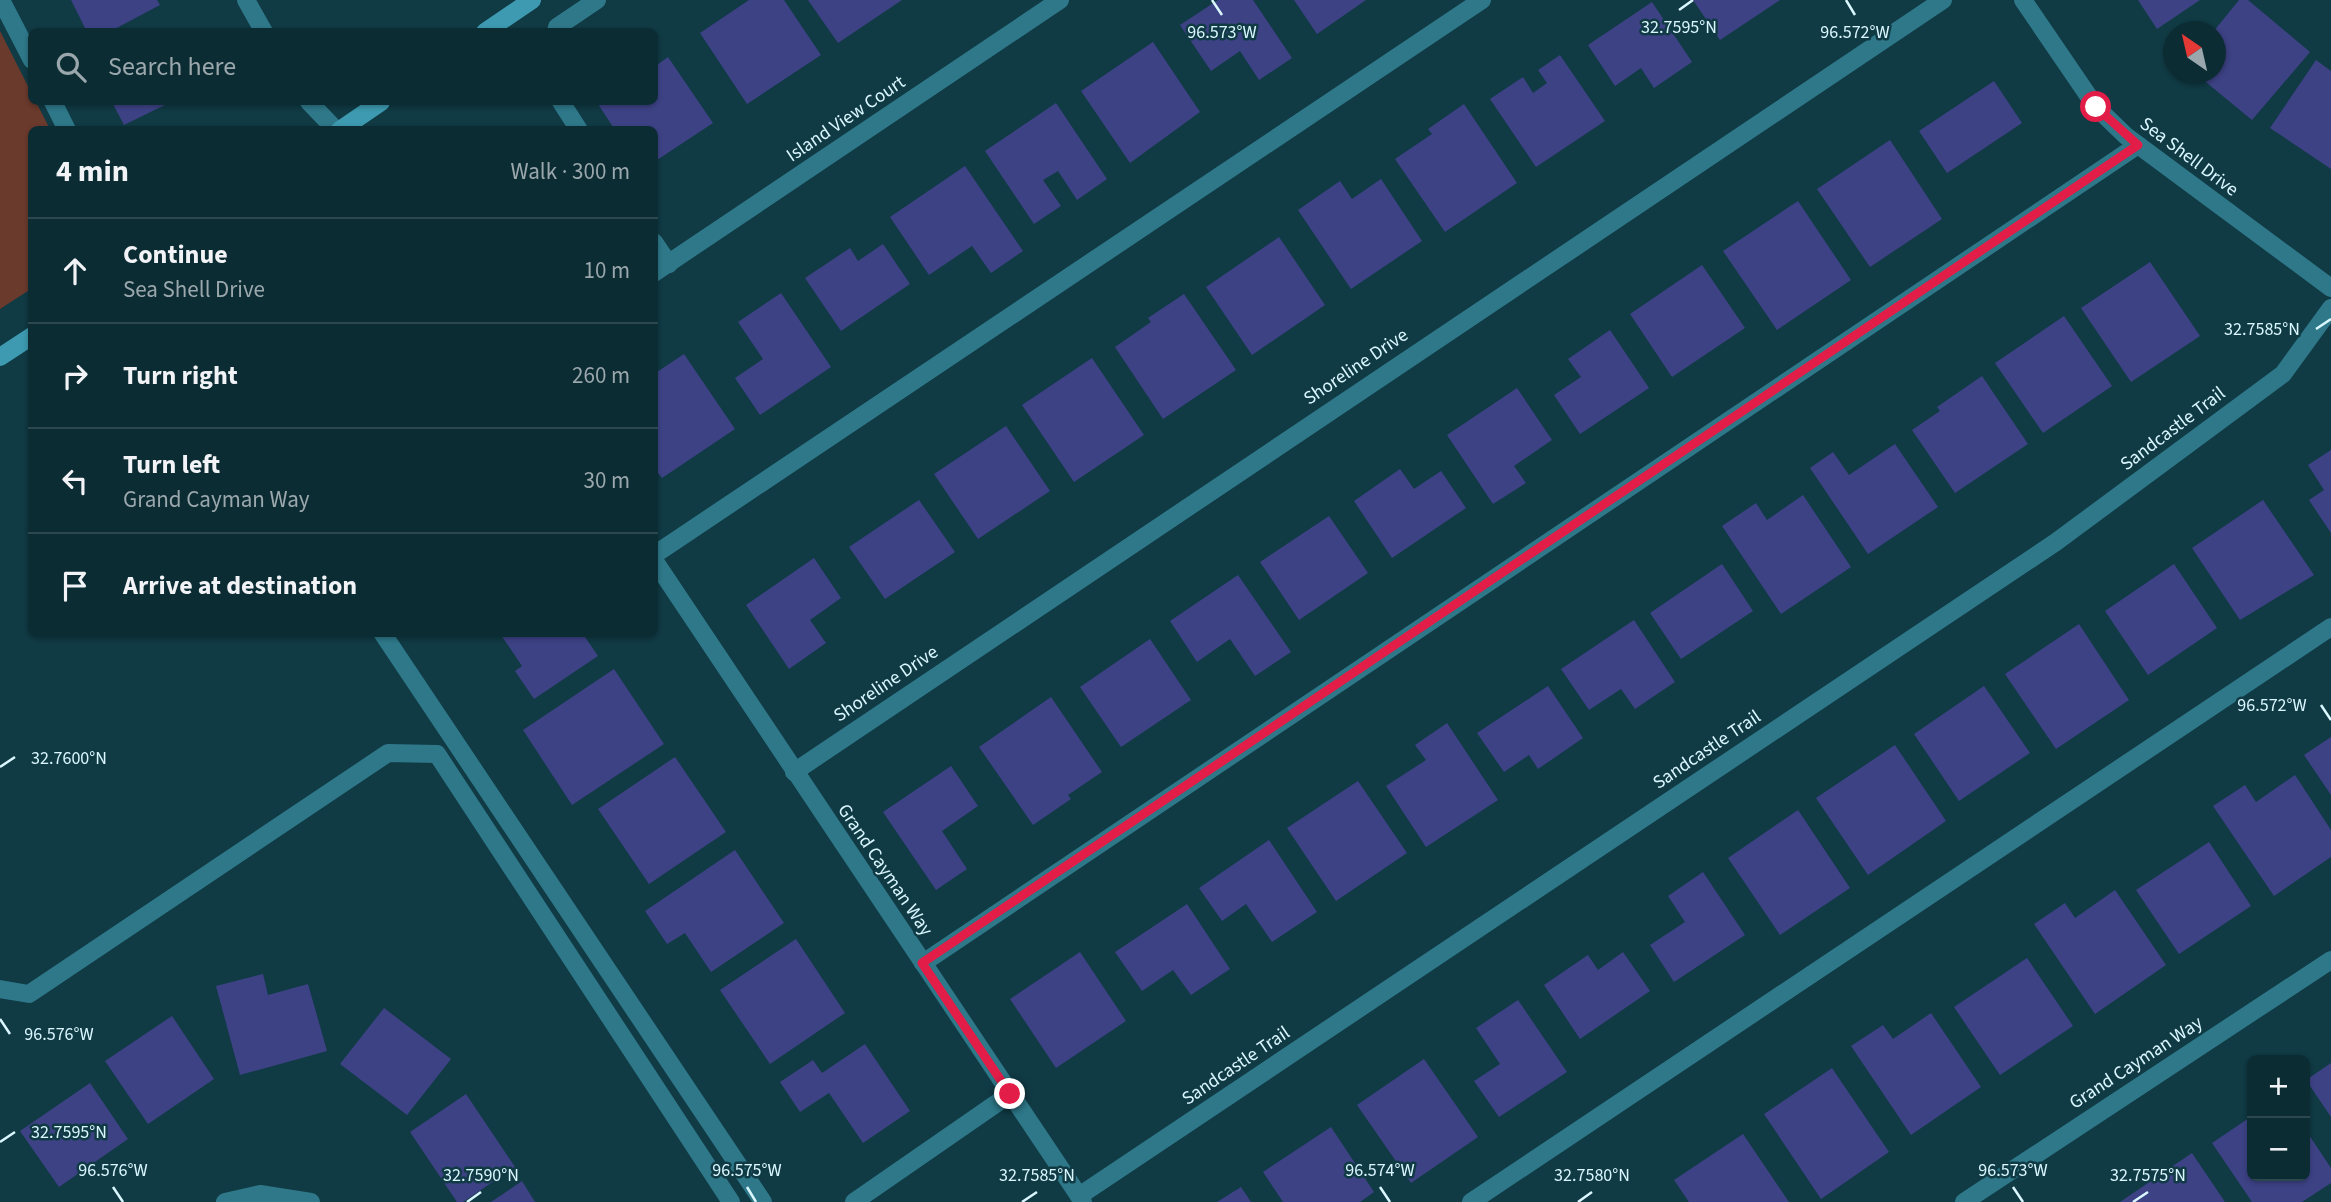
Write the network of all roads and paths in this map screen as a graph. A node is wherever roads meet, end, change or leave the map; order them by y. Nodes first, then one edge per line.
1 (1, 0) edge
2 (246, 0) edge
3 (532, 0) edge
4 (597, 0) edge
5 (1060, 0) edge
6 (1482, 0) edge
7 (1943, 0) edge
8 (2023, 0) edge
9 (512, 6) edge
10 (262, 28) edge
11 (489, 28) edge
12 (557, 28) edge
13 (28, 52) edge
14 (54, 105) edge
15 (312, 105) edge
16 (377, 105) edge
17 (563, 105) edge
18 (65, 126) edge
19 (334, 126) edge
20 (344, 126) edge
21 (576, 126) edge
22 (2138, 145) junction
23 (662, 269) edge
24 (2331, 288) edge
25 (2331, 308) edge
26 (28, 339) edge
27 (0, 357) edge
28 (658, 554) edge
29 (658, 563) edge
30 (2331, 627) edge
31 (385, 637) edge
32 (794, 772) junction
33 (2331, 960) edge
34 (922, 963) junction
35 (0, 989) edge
36 (1010, 1094) junction
37 (1081, 1199) edge
38 (225, 1202) edge
39 (311, 1202) edge
40 (731, 1202) edge
41 (763, 1202) edge
42 (854, 1202) edge
43 (1471, 1202) edge
44 (1964, 1202) edge

1 - 13 street
2 - 10 street
3 - 9 street
4 - 12 street
5 - 23 street, Island View Court
6 - 28 street
7 - 32 street, Shoreline Drive
8 - 22 street, Sea Shell Drive
9 - 11 street
14 - 18 street
15 - 19 street
16 - 20 street
17 - 21 street
22 - 24 street, Sea Shell Drive
22 - 34 street
25 - 37 street, Sandcastle Trail
26 - 27 street
29 - 32 street, Grand Cayman Way
30 - 43 street
31 - 41 street
32 - 34 street, Grand Cayman Way
33 - 44 street, Grand Cayman Way
34 - 36 street, Grand Cayman Way
35 - 40 street
36 - 37 street, Grand Cayman Way
36 - 42 street
38 - 39 street

